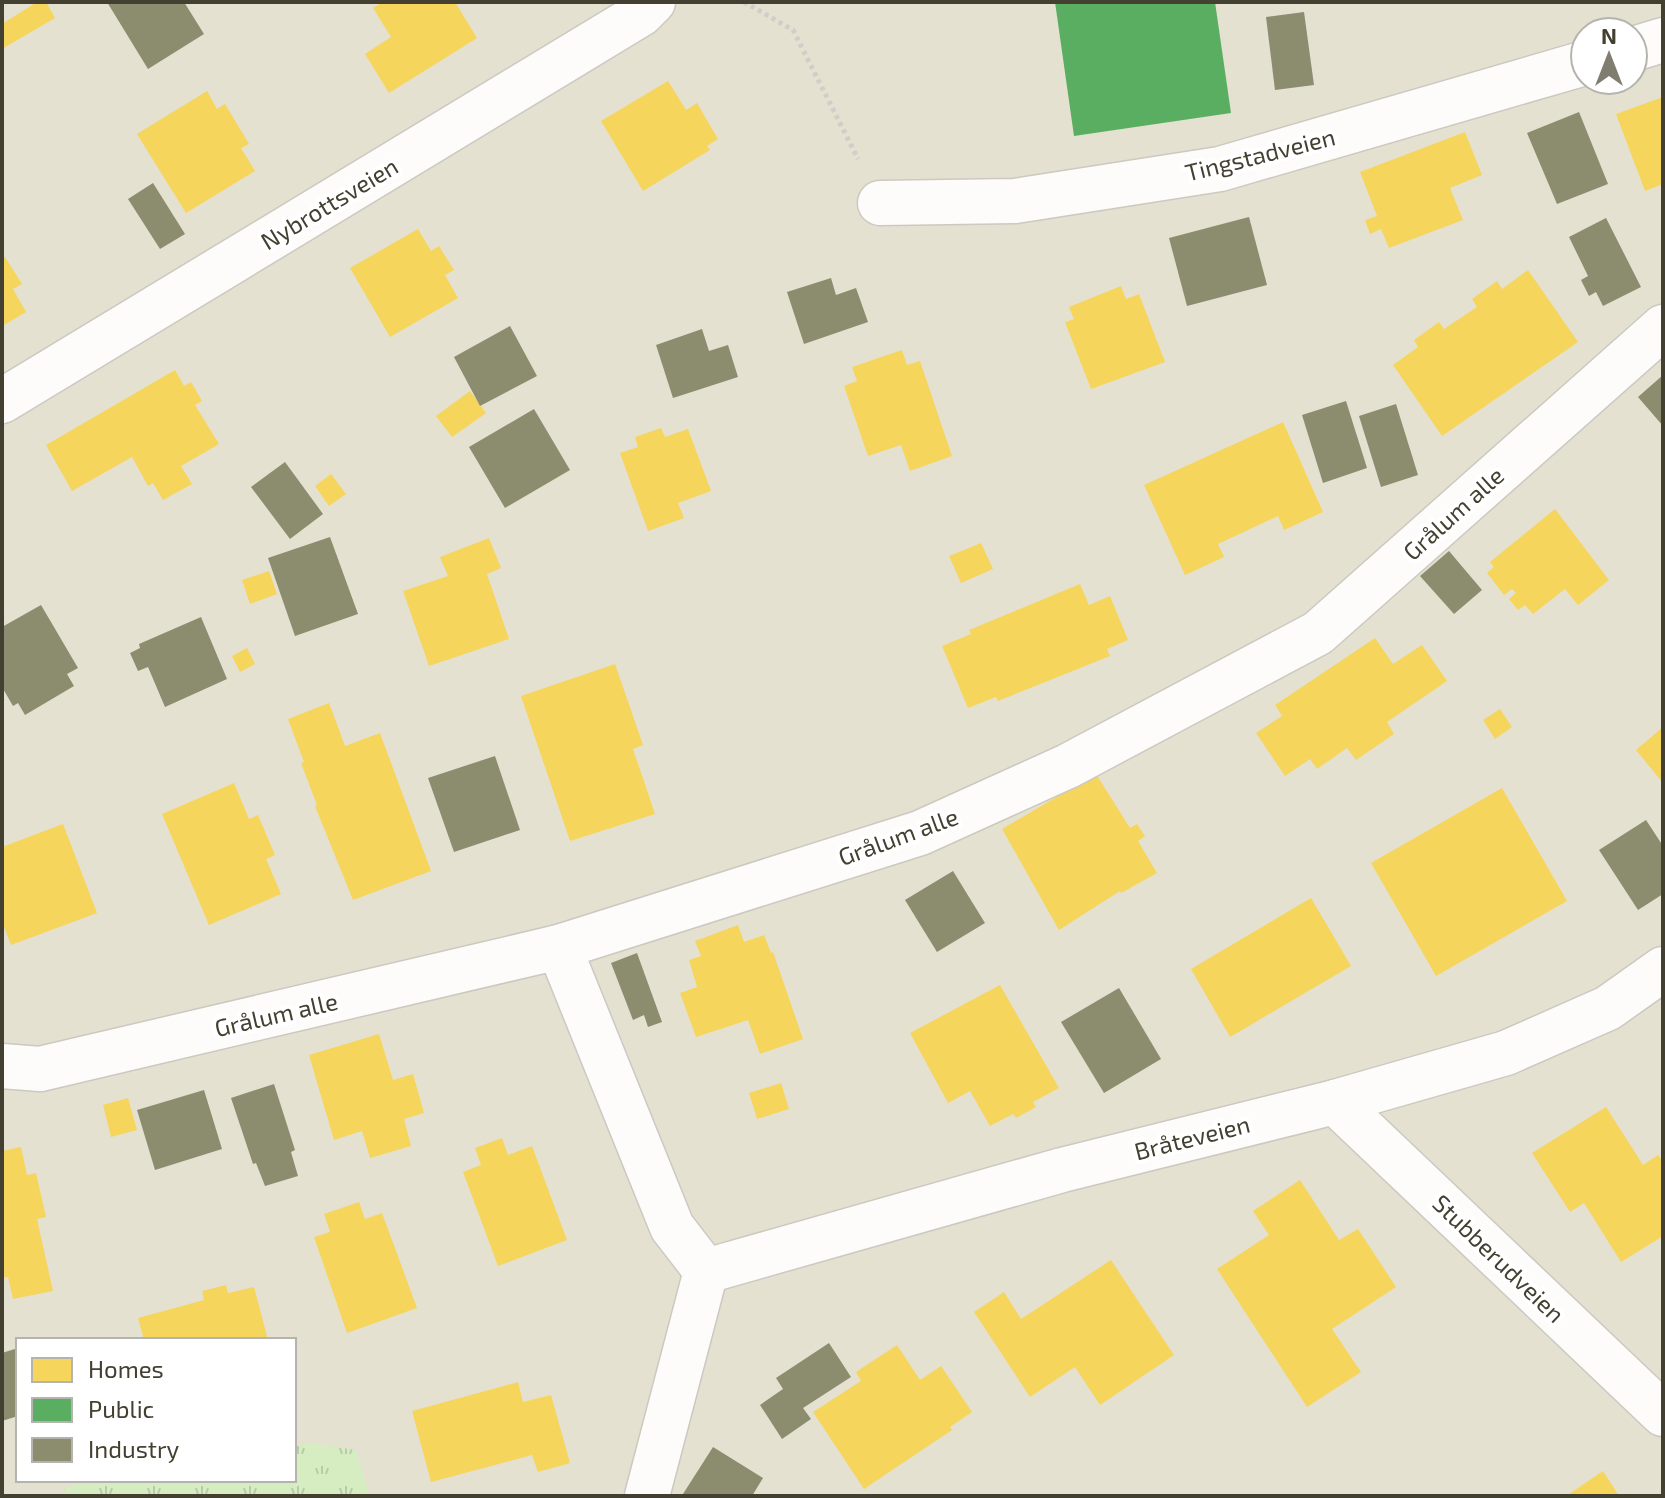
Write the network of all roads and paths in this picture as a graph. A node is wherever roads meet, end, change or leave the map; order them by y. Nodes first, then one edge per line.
1 (653, 2) edge
2 (744, 2) edge
3 (1569, 68) edge
4 (880, 203) joint
5 (1663, 327) edge
6 (2, 401) edge
7 (559, 947) junction
8 (1663, 969) edge
9 (2, 1066) edge
10 (1335, 1102) junction
11 (706, 1271) junction
12 (1663, 1414) edge
13 (647, 1496) edge

1 - 6 street, Nybrottsveien
2 - 4 path
3 - 4 street, Tingstadveien
5 - 7 street, Grålum alle
7 - 9 street, Grålum alle
7 - 11 street
8 - 10 street, Bråteveien
10 - 11 street, Bråteveien
10 - 12 street, Stubberudveien
11 - 13 street

